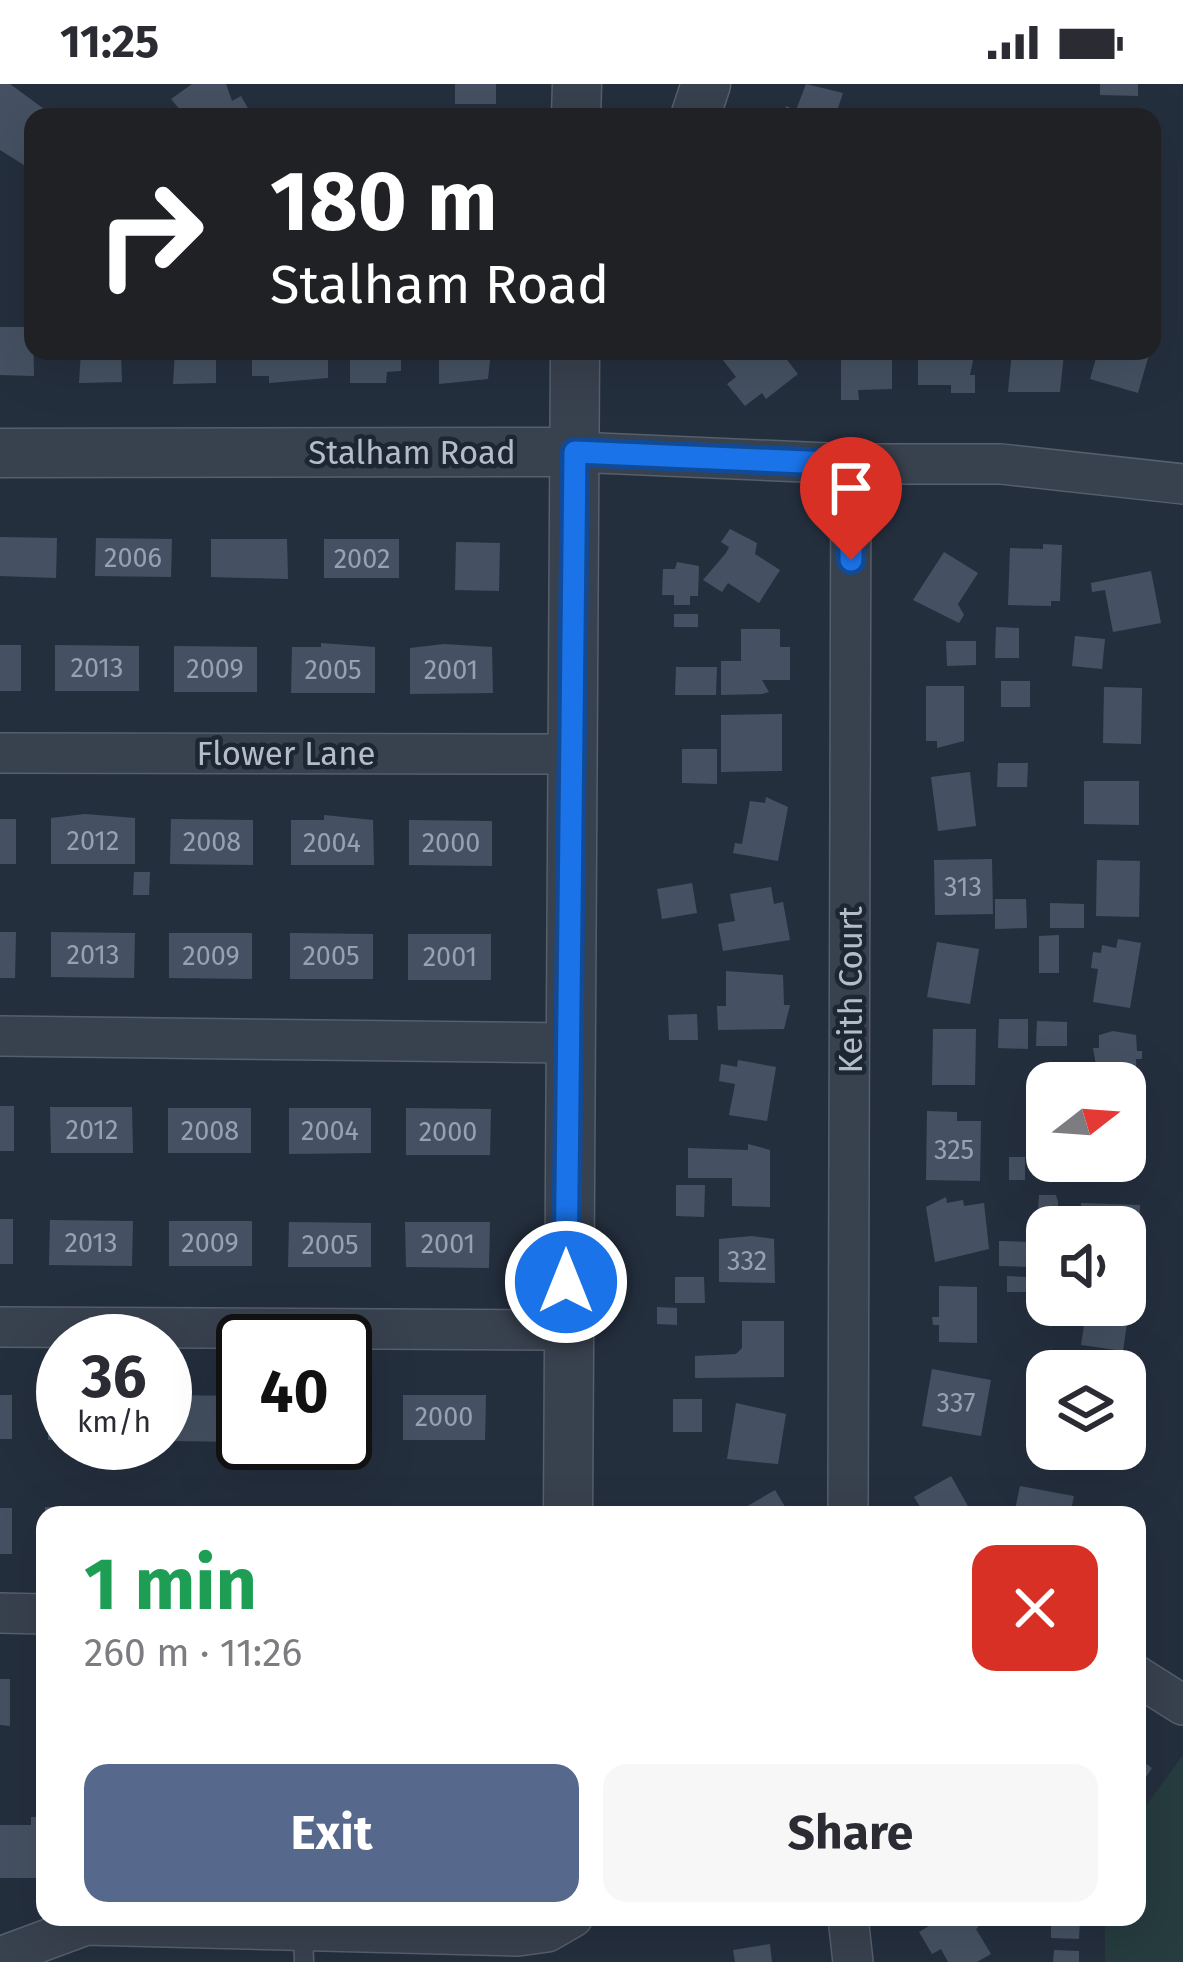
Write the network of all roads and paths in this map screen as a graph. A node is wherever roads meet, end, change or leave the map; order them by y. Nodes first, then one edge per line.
1 (575, 360) edge
2 (608, 360) edge
3 (575, 452) junction
4 (0, 453) edge
5 (851, 464) junction
6 (1183, 484) edge
7 (0, 753) edge
8 (572, 754) junction
9 (0, 1036) edge
10 (568, 1043) junction
11 (0, 1327) edge
12 (566, 1330) junction
13 (568, 1506) edge
14 (848, 1506) edge
15 (0, 1613) edge
16 (36, 1614) edge
17 (1146, 1682) edge
18 (1183, 1705) edge
19 (83, 1926) edge
20 (96, 1926) edge
21 (557, 1926) edge
22 (849, 1926) edge
23 (303, 1946) edge
24 (464, 1948) edge
25 (0, 1957) edge
26 (853, 1962) edge

1 - 3 street
2 - 3 street
3 - 4 street, Stalham Road
3 - 5 street, Stalham Road
3 - 8 street
5 - 6 street, Stalham Road
5 - 14 street, Keith Court
7 - 8 street, Flower Lane
8 - 10 street
9 - 10 street
10 - 12 street
11 - 12 street
12 - 13 street
15 - 16 street
17 - 18 street
19 - 25 street
20 - 23 street
21 - 24 street
22 - 26 street
23 - 24 street

